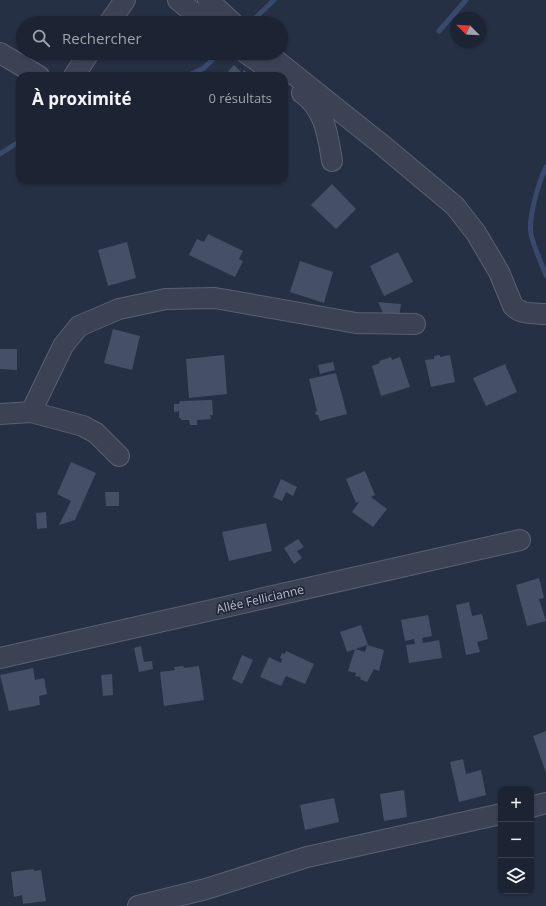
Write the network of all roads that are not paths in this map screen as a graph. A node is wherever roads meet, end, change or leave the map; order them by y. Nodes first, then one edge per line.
1 (125, 0) edge
2 (178, 0) edge
3 (208, 0) edge
4 (114, 16) edge
5 (197, 16) edge
6 (225, 16) edge
7 (0, 53) edge
8 (84, 60) edge
9 (256, 60) edge
10 (276, 60) edge
11 (32, 72) edge
12 (77, 72) edge
13 (272, 72) edge
14 (288, 83) edge
15 (332, 162) dead end
16 (546, 314) edge
17 (415, 324) dead end
18 (31, 412) junction
19 (0, 414) edge
20 (119, 456) dead end
21 (520, 540) dead end
22 (0, 658) edge
23 (546, 803) edge
24 (534, 806) edge
25 (498, 815) edge
26 (138, 906) edge

1 - 4 street
2 - 5 street
3 - 6 street
7 - 11 street
8 - 12 street
9 - 13 street
10 - 16 street
14 - 15 street
17 - 18 street
18 - 19 street
18 - 20 street
21 - 22 street, Allée Fellicianne
23 - 24 street
25 - 26 street

